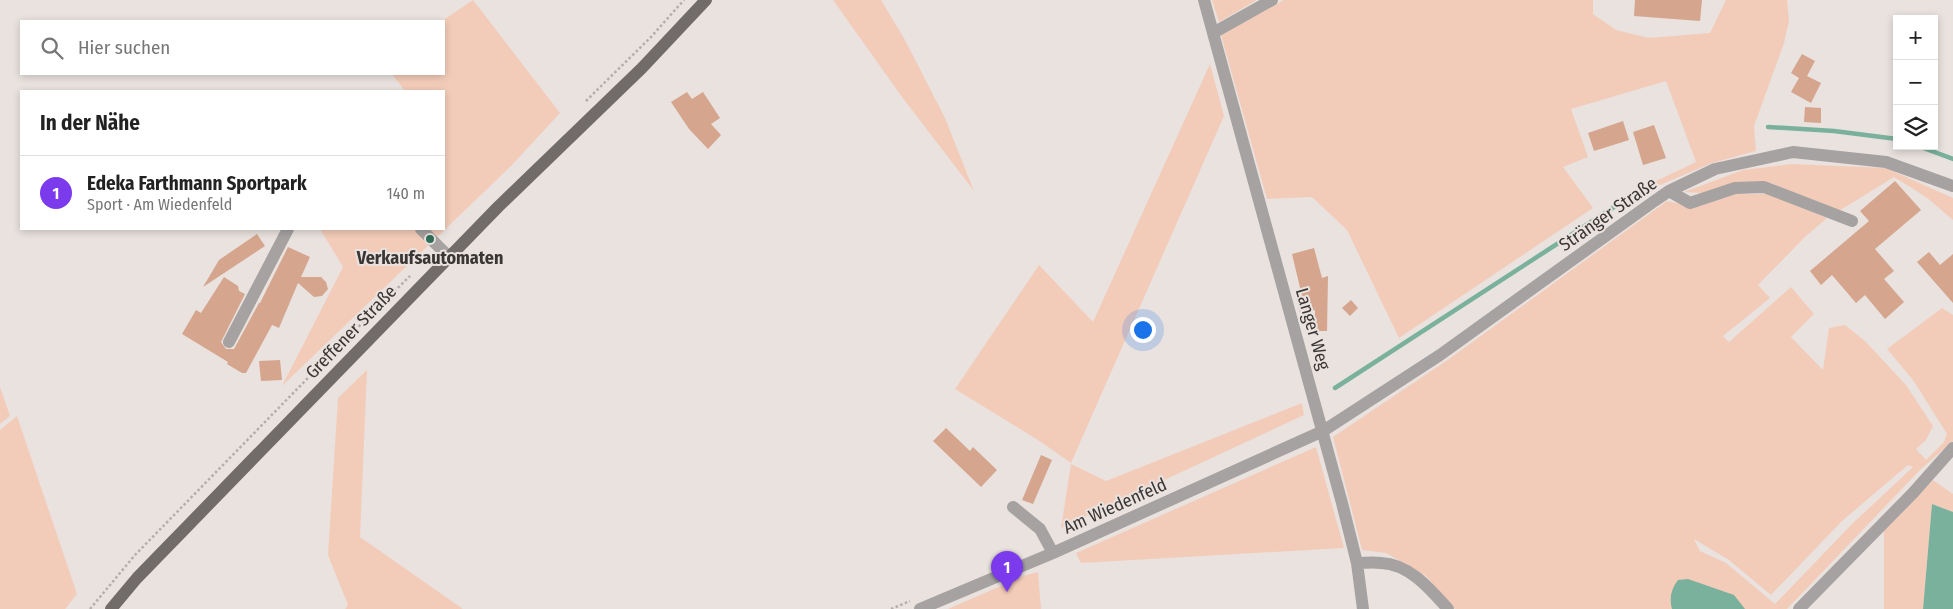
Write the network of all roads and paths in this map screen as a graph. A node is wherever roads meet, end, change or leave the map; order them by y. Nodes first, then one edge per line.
1 (706, 0) edge
2 (1204, 0) edge
3 (1272, 0) edge
4 (1213, 33) junction
5 (1953, 186) edge
6 (1669, 191) junction
7 (1852, 221) dead end
8 (287, 230) edge
9 (422, 230) edge
10 (449, 257) junction
11 (229, 342) dead end
12 (1323, 431) junction
13 (1953, 448) edge
14 (1013, 507) dead end
15 (1053, 553) junction
16 (1357, 563) junction
17 (111, 609) edge
18 (920, 609) edge
19 (1362, 609) edge
20 (1448, 609) edge
21 (1799, 609) edge

1 - 10 main road, Greffener Straße
2 - 4 street, Langer Weg
3 - 4 street
4 - 12 street, Langer Weg
5 - 6 street, Stränger Straße
6 - 7 street
6 - 12 street, Stränger Straße
8 - 11 street
9 - 10 street
10 - 17 main road, Greffener Straße
12 - 15 street, Am Wiedenfeld
12 - 16 street, Langer Weg
13 - 21 street
14 - 15 street
15 - 18 street, Am Wiedenfeld
16 - 19 street
16 - 20 street

